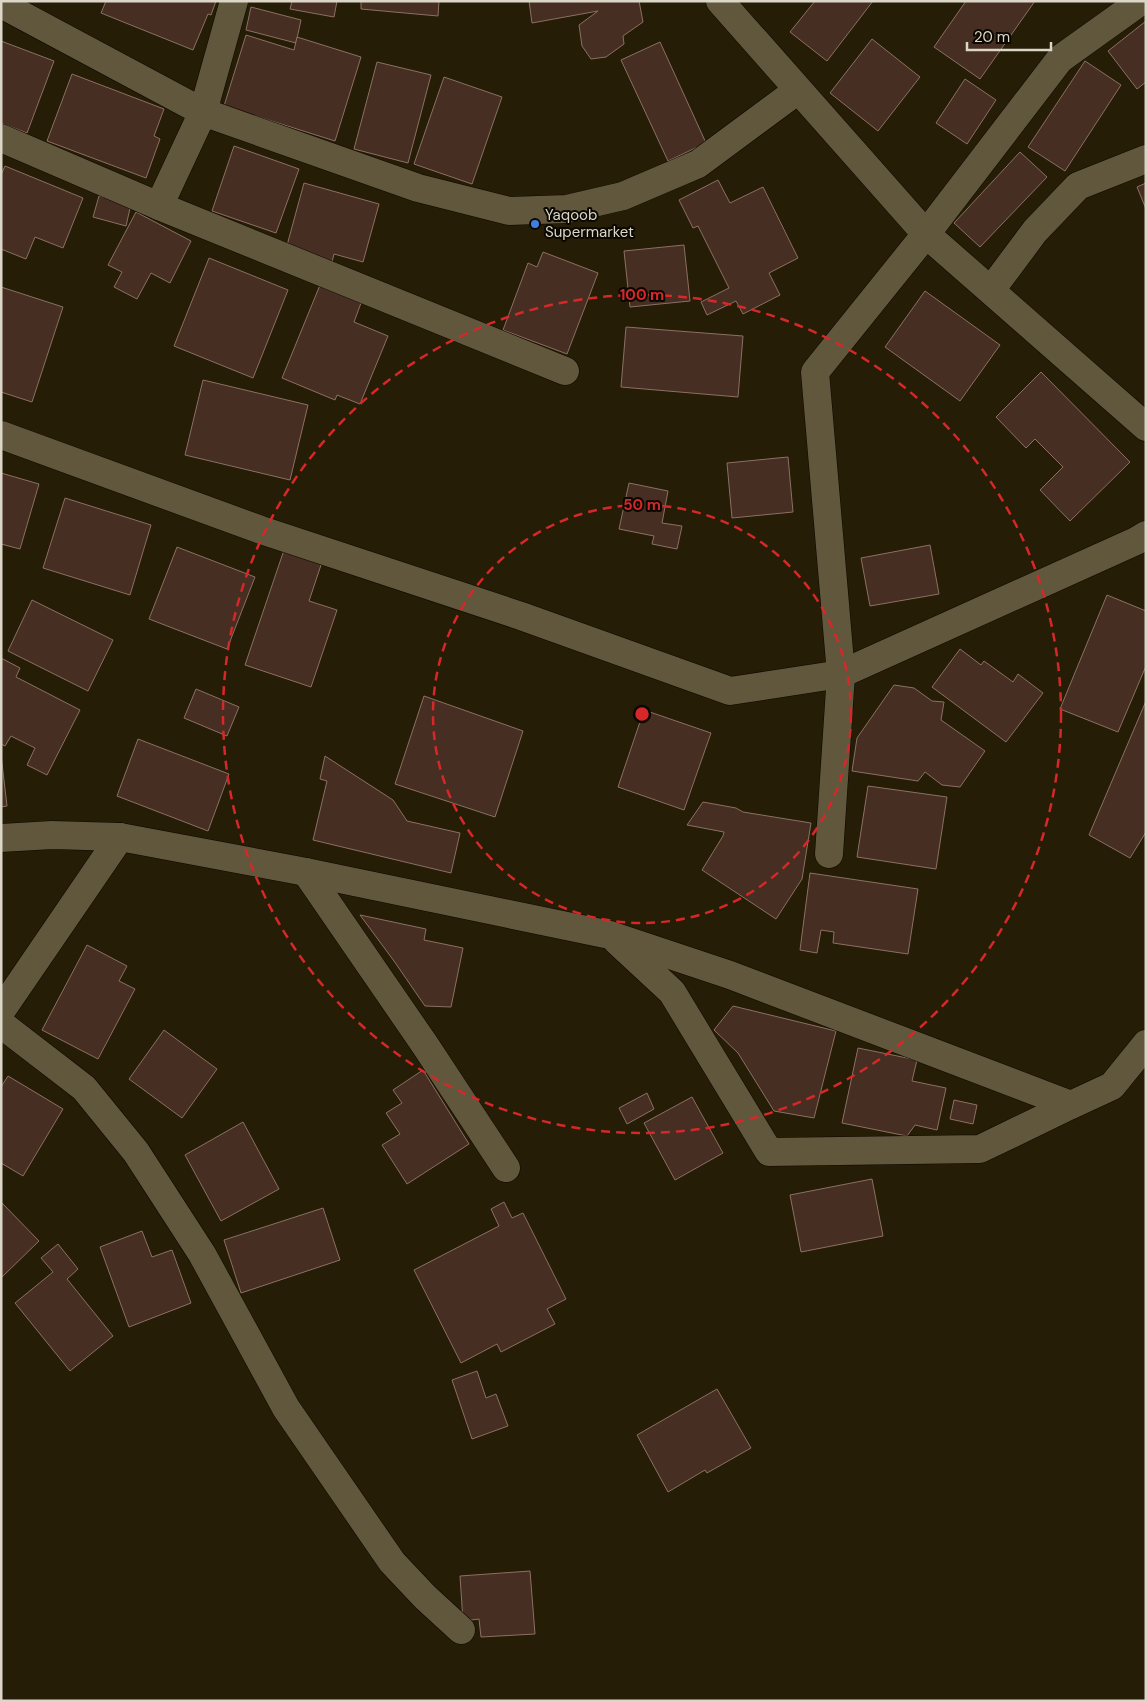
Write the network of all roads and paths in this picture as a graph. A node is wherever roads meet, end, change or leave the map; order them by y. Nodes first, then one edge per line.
1 (234, 1) edge
2 (720, 1) edge
3 (1141, 1) edge
4 (1, 4) edge
5 (798, 90) junction
6 (203, 112) junction
7 (1, 138) edge
8 (1146, 159) edge
9 (159, 206) junction
10 (926, 234) junction
11 (991, 290) junction
12 (565, 371) dead end
13 (1146, 427) edge
14 (1, 435) edge
15 (1142, 543) edge
16 (841, 674) junction
17 (120, 837) junction
18 (1, 838) edge
19 (829, 854) dead end
20 (306, 872) junction
21 (610, 935) junction
22 (1, 1011) edge
23 (1, 1024) edge
24 (1146, 1044) edge
25 (1071, 1105) junction
26 (506, 1168) dead end
27 (461, 1630) dead end

1 - 6 street
2 - 5 street
3 - 10 street
4 - 6 street
5 - 6 street
5 - 10 street
6 - 9 street
7 - 9 street
8 - 11 street
9 - 12 street
10 - 11 street
10 - 16 street
11 - 13 street
14 - 16 street
15 - 16 street
16 - 19 street
17 - 18 street
17 - 20 street
17 - 22 street
20 - 21 street
20 - 26 street
21 - 25 street
21 - 25 street
23 - 27 street
24 - 25 street

